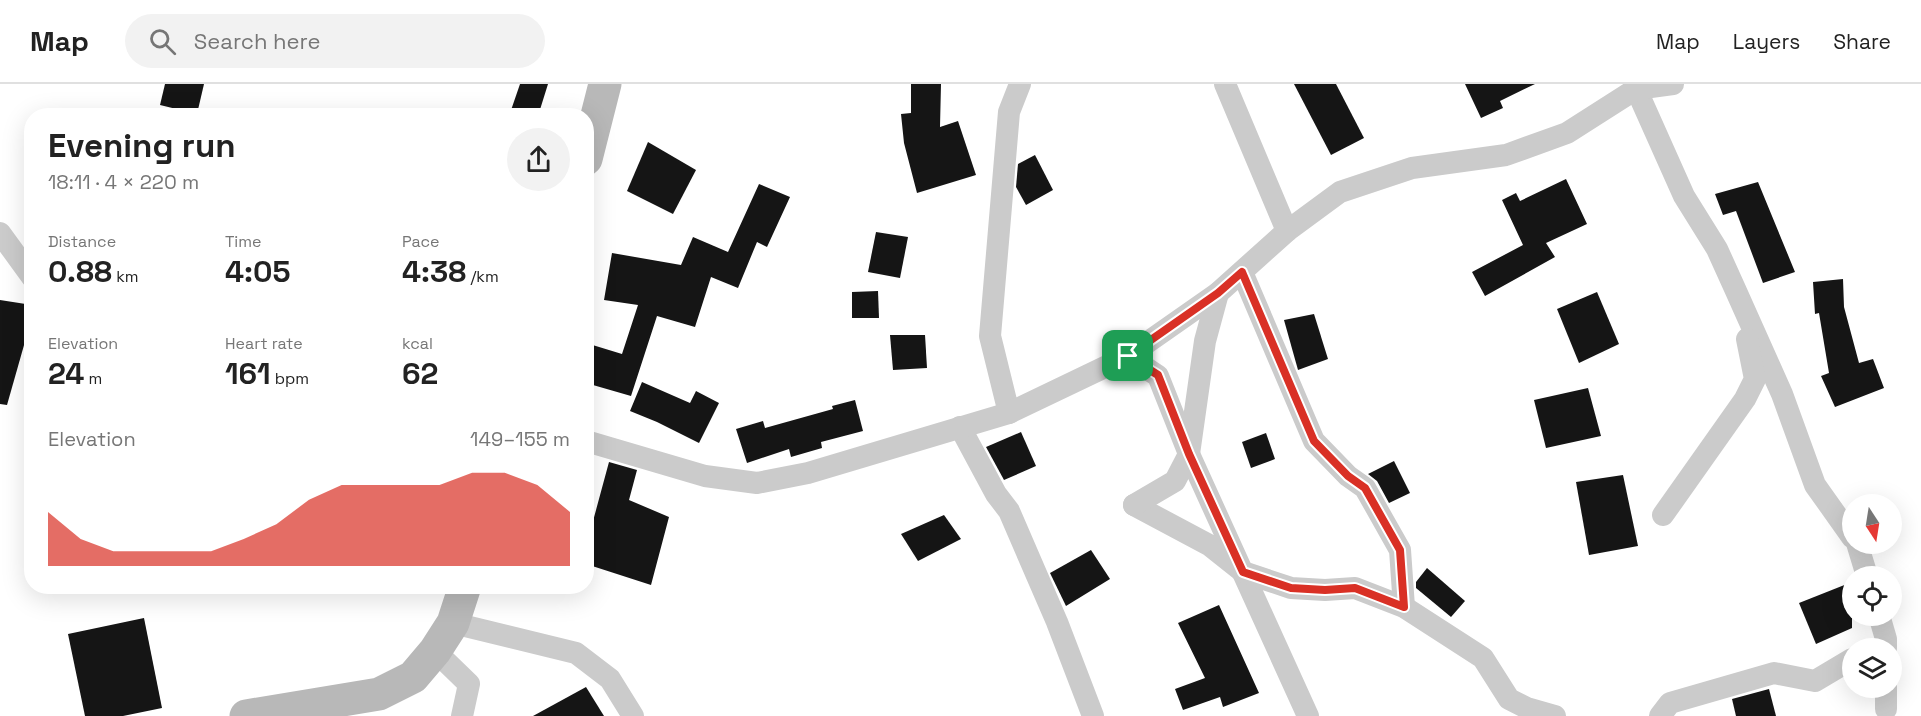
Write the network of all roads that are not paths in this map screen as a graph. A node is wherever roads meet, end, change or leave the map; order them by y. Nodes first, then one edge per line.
1 (605, 84) edge
2 (1020, 84) edge
3 (1225, 84) edge
4 (1673, 84) edge
5 (1635, 86) edge
6 (594, 127) edge
7 (1287, 231) junction
8 (4, 248) edge
9 (24, 269) edge
10 (1242, 272) junction
11 (1736, 291) junction
12 (1218, 293) junction
13 (1128, 356) junction
14 (1009, 413) junction
15 (960, 427) junction
16 (594, 443) edge
17 (1189, 454) junction
18 (1663, 515) dead end
19 (1842, 523) edge
20 (1243, 572) junction
21 (462, 594) edge
22 (1404, 607) junction
23 (453, 623) junction
24 (435, 651) junction
25 (1842, 665) edge
26 (246, 716) edge
27 (462, 716) edge
28 (633, 716) edge
29 (1093, 716) edge
30 (1308, 716) edge
31 (1555, 716) edge
32 (1660, 716) edge

1 - 6 street
2 - 14 street
3 - 7 street
4 - 5 street
5 - 7 street
5 - 11 street
7 - 10 street
8 - 9 street
10 - 12 street
10 - 22 street
11 - 18 street
11 - 19 street
12 - 13 street
12 - 17 street
13 - 14 street
13 - 17 street
14 - 15 street
15 - 16 street
15 - 29 street
17 - 20 street
17 - 20 street
20 - 22 street
20 - 30 street
21 - 23 street
22 - 31 street
23 - 24 street
23 - 28 street
24 - 26 street
24 - 27 street
25 - 32 street

